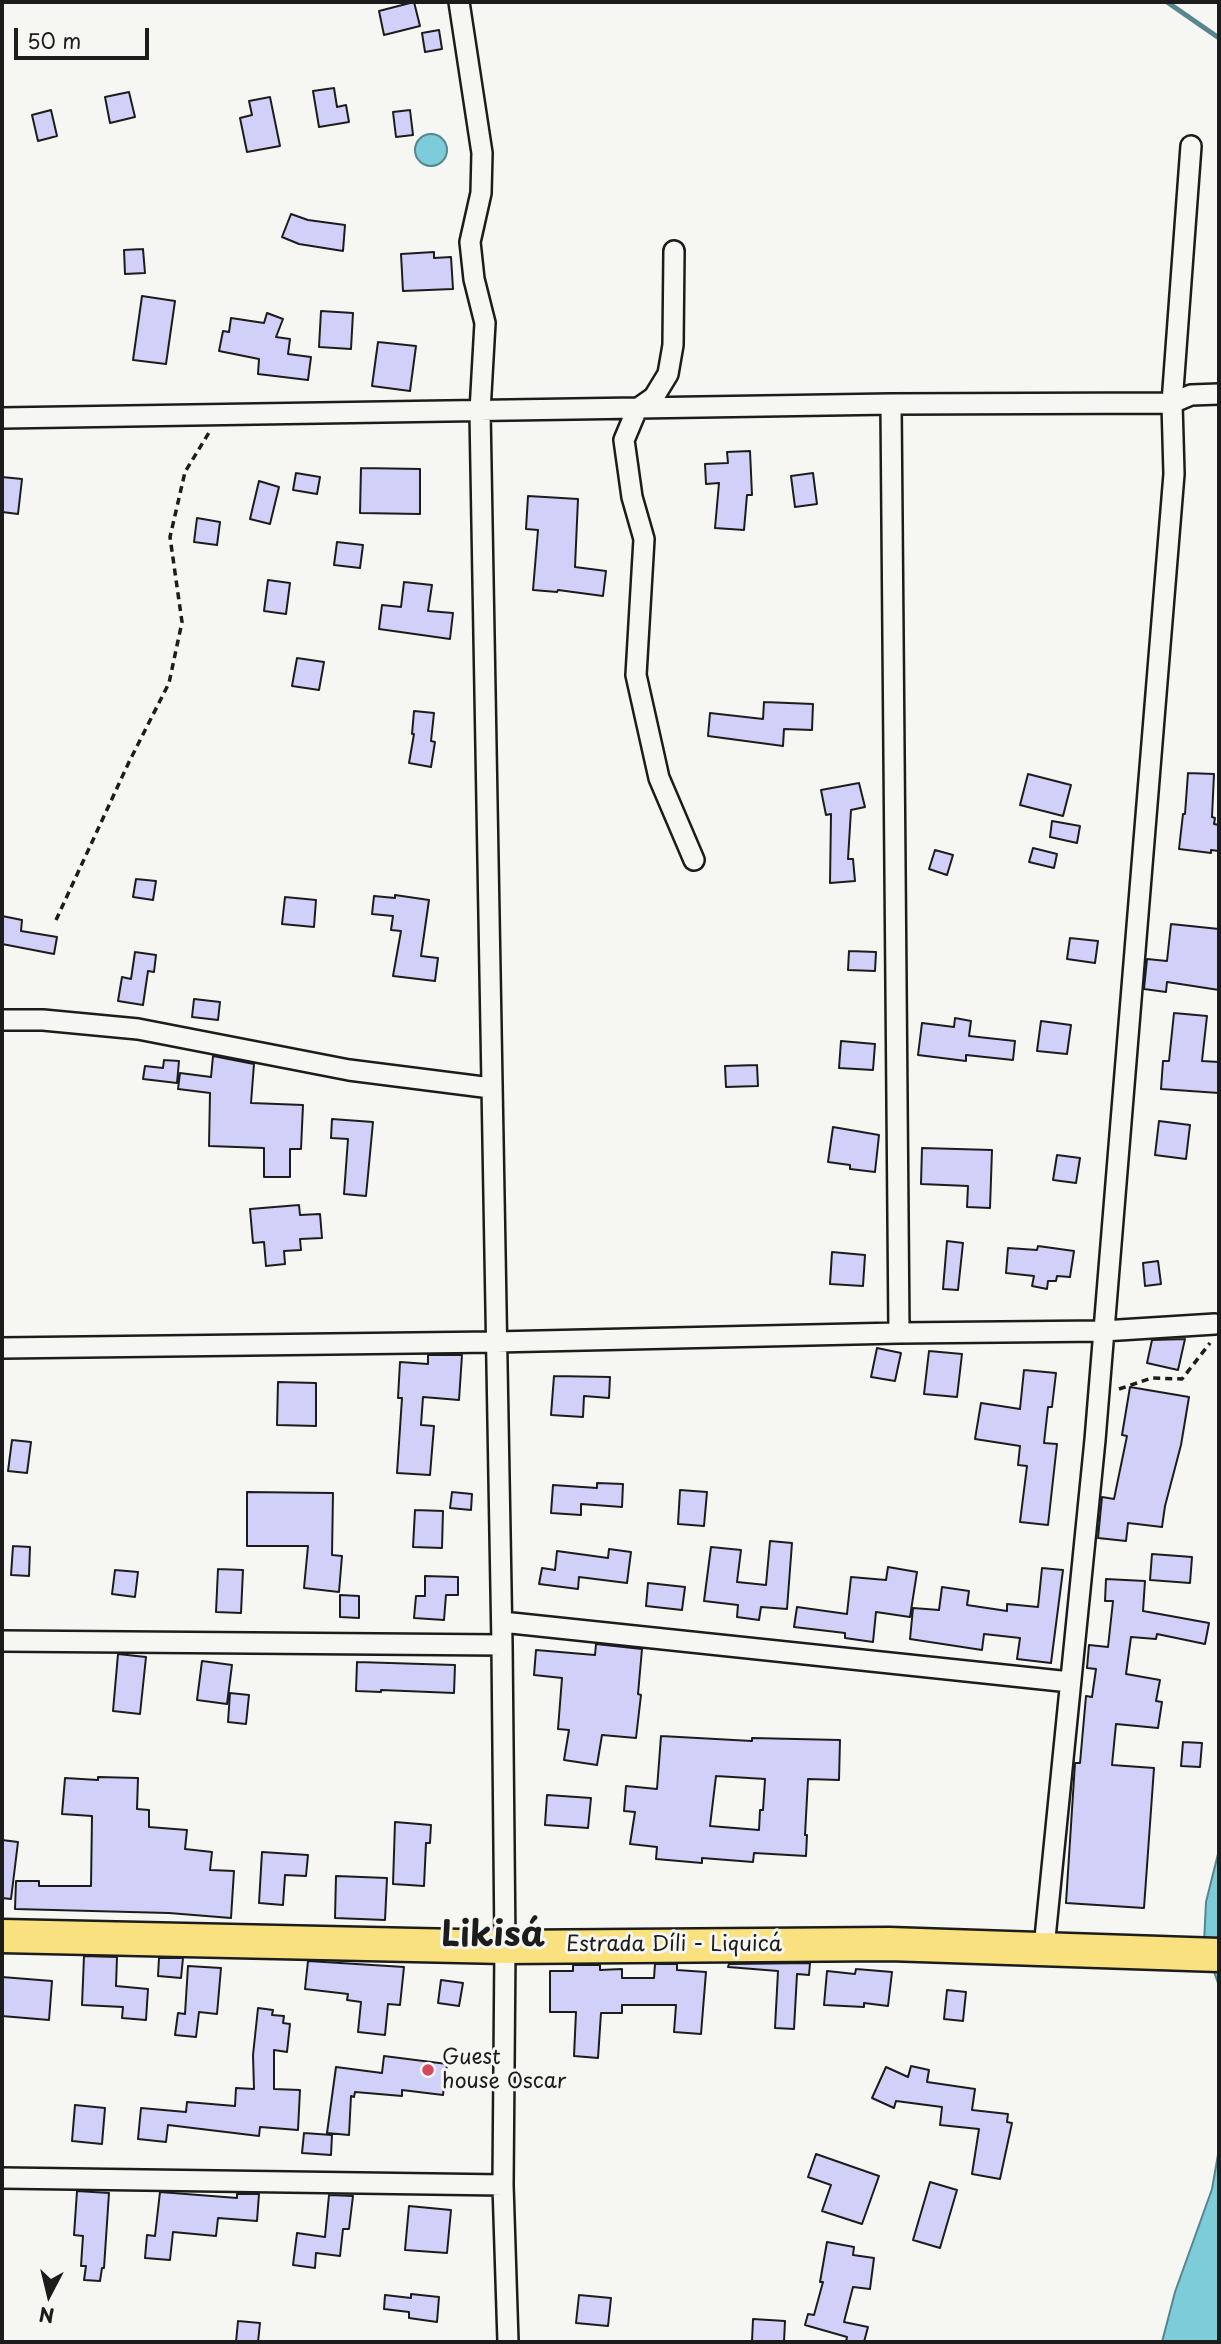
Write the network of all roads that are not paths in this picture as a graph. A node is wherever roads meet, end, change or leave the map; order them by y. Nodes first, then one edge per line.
1 (459, 2) edge
2 (1191, 146) dead end
3 (674, 251) dead end
4 (1219, 394) edge
5 (1172, 403) junction
6 (891, 404) junction
7 (637, 409) junction
8 (480, 411) junction
9 (2, 418) edge
10 (694, 860) dead end
11 (2, 1020) edge
12 (491, 1088) junction
13 (1216, 1330) road end
14 (1103, 1331) junction
15 (899, 1333) junction
16 (495, 1342) junction
17 (2, 1348) edge
18 (502, 1622) junction
19 (2, 1641) edge
20 (502, 1645) junction
21 (1070, 1682) junction
22 (2, 1936) edge
23 (505, 1947) junction
24 (1044, 1948) junction
25 (1207, 1955) edge
26 (2, 2178) edge
27 (503, 2185) junction
28 (508, 2342) edge

1 - 8 street
2 - 5 street
3 - 7 street
4 - 5 street
5 - 6 street
5 - 14 street
6 - 7 street
6 - 15 street
7 - 8 street
7 - 10 street
8 - 9 street
8 - 12 street
11 - 12 street
12 - 16 street
13 - 14 street
14 - 15 street
14 - 21 street
15 - 16 street
16 - 17 street
16 - 18 street
18 - 20 street
18 - 21 street
19 - 20 street
20 - 23 street
21 - 24 street
22 - 23 main road, Estrada Díli - Liquicá
23 - 24 main road, Estrada Díli - Liquicá
23 - 27 street
24 - 25 main road, Estrada Díli - Liquicá
26 - 27 street
27 - 28 street

